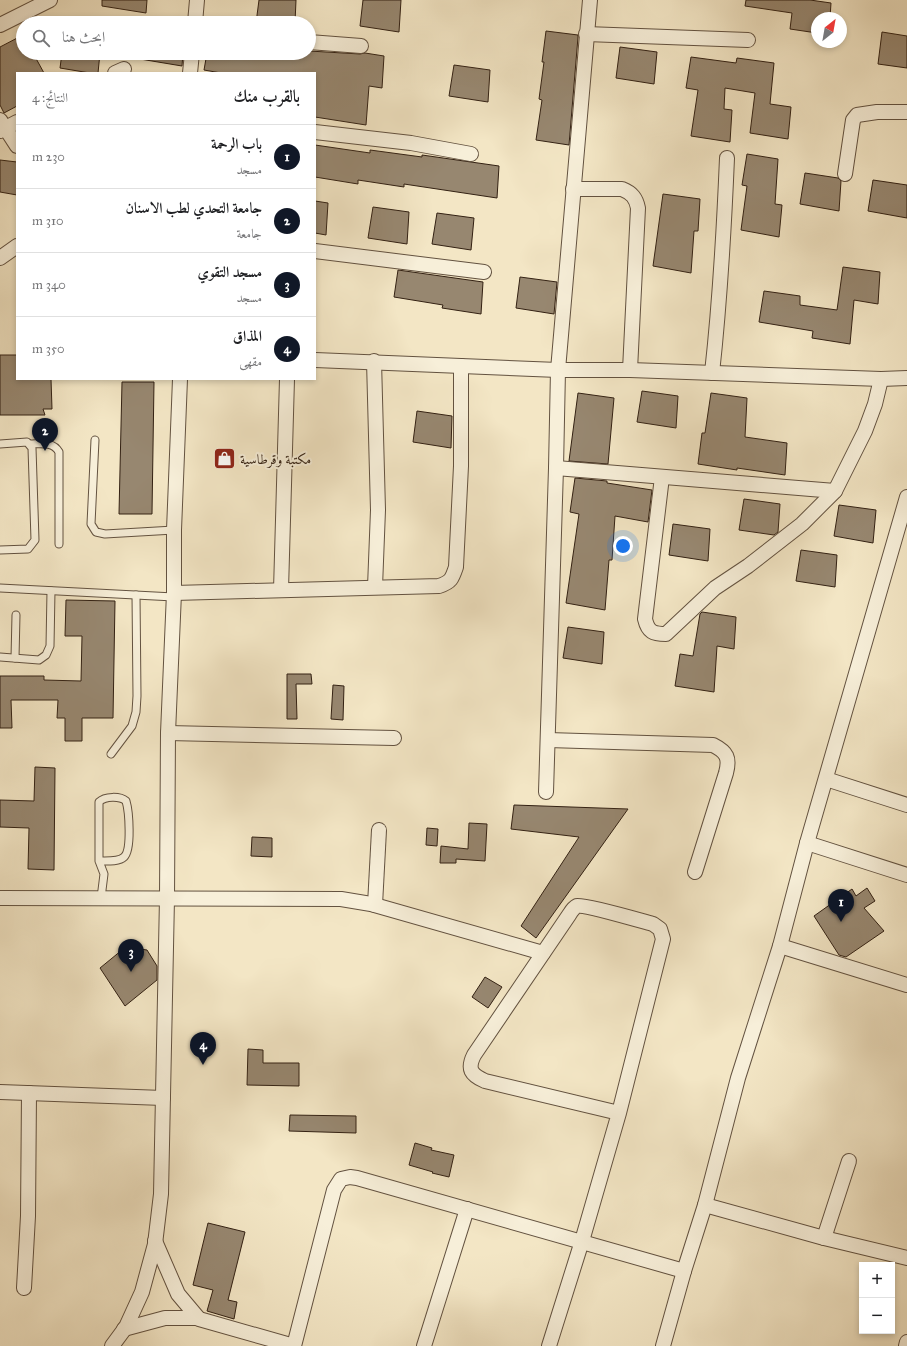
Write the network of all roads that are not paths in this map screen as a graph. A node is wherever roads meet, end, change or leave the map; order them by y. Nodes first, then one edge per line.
1 (50, 0) edge
2 (197, 0) edge
3 (590, 0) edge
4 (18, 16) edge
5 (196, 16) edge
6 (16, 17) edge
7 (0, 25) edge
8 (586, 34) junction
9 (748, 40) dead end
10 (316, 43) edge
11 (361, 46) dead end
12 (191, 60) edge
13 (190, 72) edge
14 (907, 112) edge
15 (5, 125) edge
16 (316, 132) edge
17 (16, 144) edge
18 (471, 154) dead end
19 (726, 158) dead end
20 (845, 174) dead end
21 (573, 189) junction
22 (16, 247) edge
23 (316, 251) edge
24 (0, 258) edge
25 (484, 272) dead end
26 (316, 360) edge
27 (374, 361) junction
28 (461, 366) junction
29 (558, 370) junction
30 (630, 370) junction
31 (712, 373) junction
32 (907, 378) edge
33 (881, 379) junction
34 (180, 380) edge
35 (288, 380) edge
36 (95, 440) dead end
37 (0, 444) edge
38 (30, 444) junction
39 (556, 468) junction
40 (662, 477) junction
41 (835, 491) junction
42 (907, 497) edge
43 (174, 530) junction
44 (60, 544) dead end
45 (0, 550) edge
46 (375, 587) junction
47 (0, 588) edge
48 (51, 590) junction
49 (281, 590) junction
50 (136, 595) junction
51 (174, 595) junction
52 (16, 615) dead end
53 (0, 658) edge
54 (15, 658) junction
55 (168, 734) junction
56 (394, 738) dead end
57 (548, 740) junction
58 (111, 754) dead end
59 (826, 780) junction
60 (546, 792) dead end
61 (907, 805) edge
62 (379, 830) dead end
63 (807, 844) junction
64 (99, 861) junction
65 (695, 872) dead end
66 (907, 875) edge
67 (0, 898) edge
68 (101, 898) junction
69 (167, 898) junction
70 (375, 905) junction
71 (780, 946) junction
72 (543, 953) junction
73 (907, 985) edge
74 (0, 1092) edge
75 (29, 1093) junction
76 (164, 1098) junction
77 (618, 1112) junction
78 (849, 1161) dead end
79 (704, 1205) junction
80 (467, 1209) junction
81 (824, 1238) junction
82 (155, 1241) junction
83 (582, 1241) junction
84 (907, 1258) edge
85 (684, 1271) junction
86 (24, 1288) dead end
87 (198, 1318) junction
88 (124, 1330) junction
89 (907, 1342) edge
90 (112, 1346) edge
91 (294, 1346) edge
92 (424, 1346) edge
93 (549, 1346) edge
94 (664, 1346) edge
95 (906, 1346) edge

1 - 4 street
2 - 5 street
3 - 8 street
6 - 7 street
8 - 9 street
8 - 21 street
10 - 11 street
12 - 13 street
14 - 20 street
15 - 17 street
16 - 18 street
19 - 31 street
21 - 29 street
21 - 30 street
22 - 24 street
23 - 25 street
26 - 27 street
27 - 28 street
27 - 46 street
28 - 29 street
28 - 46 street
29 - 30 street
29 - 39 street
30 - 31 street
31 - 33 street
32 - 33 street
33 - 41 street
34 - 43 street
35 - 49 street
36 - 43 lane
37 - 38 lane
38 - 44 lane
38 - 45 lane
39 - 40 street
39 - 57 street
40 - 41 street
40 - 41 street
42 - 59 street
43 - 51 street
46 - 49 street
47 - 48 lane
48 - 50 lane
48 - 54 lane
49 - 51 street
50 - 51 lane
50 - 58 lane
51 - 55 street
52 - 54 lane
53 - 54 lane
55 - 56 street
55 - 69 street
57 - 60 street
57 - 65 street
59 - 61 street
59 - 63 street
62 - 70 street
63 - 66 street
63 - 71 street
64 - 64 lane
64 - 68 lane
67 - 68 street
68 - 69 street
69 - 70 street
69 - 76 street
70 - 72 street
71 - 73 street
71 - 79 street
72 - 77 street
72 - 77 street
74 - 75 street
75 - 76 street
75 - 86 street
76 - 82 street
77 - 83 street
78 - 81 street
79 - 81 street
79 - 85 street
80 - 83 street
80 - 91 street
80 - 92 street
81 - 84 street
82 - 87 street
82 - 88 street
83 - 85 street
83 - 93 street
85 - 94 street
87 - 88 street
87 - 91 street
88 - 90 street
89 - 95 street

